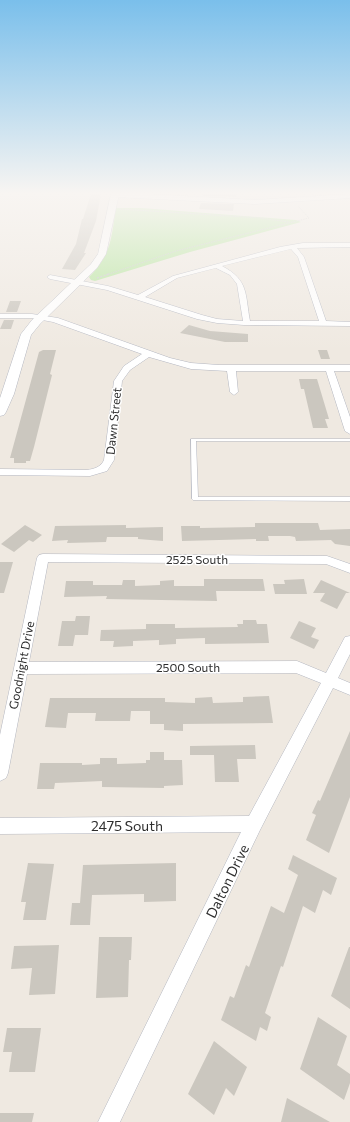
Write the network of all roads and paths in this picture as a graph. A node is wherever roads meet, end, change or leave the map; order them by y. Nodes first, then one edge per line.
1 (104, 246) edge
2 (197, 246) edge
3 (291, 246) edge
4 (292, 246) edge
5 (217, 266) junction
6 (50, 277) dead end
7 (94, 279) dead end
8 (78, 282) junction
9 (138, 298) junction
10 (0, 316) edge
11 (41, 317) junction
12 (247, 323) junction
13 (323, 324) junction
14 (350, 324) edge
15 (149, 354) junction
16 (231, 368) junction
17 (329, 368) junction
18 (350, 368) edge
19 (234, 392) dead end
20 (0, 412) edge
21 (349, 425) edge
22 (350, 440) edge
23 (0, 472) edge
24 (350, 499) edge
25 (43, 558) joint
26 (350, 569) edge
27 (350, 641) edge
28 (21, 668) junction
29 (330, 681) junction
30 (350, 689) edge
31 (0, 773) edge
32 (254, 824) junction
33 (0, 826) edge
34 (109, 1122) edge

1 - 8 street
2 - 7 path
3 - 5 street
4 - 13 street
5 - 9 street
5 - 12 street
6 - 8 street
8 - 9 street
8 - 11 street
9 - 12 street
10 - 11 street
11 - 15 street
11 - 20 street
12 - 13 street
13 - 14 street
15 - 16 street
15 - 23 street, Dawn Street
16 - 17 street
16 - 19 street
17 - 18 street
17 - 21 street
22 - 24 lane
25 - 26 street, 2525 South
25 - 28 street, Goodnight Drive
27 - 29 street, Dalton Drive
28 - 29 street, 2500 South
28 - 31 street, Goodnight Drive
29 - 30 street, 2500 South
29 - 32 street, Dalton Drive
32 - 33 street, 2475 South
32 - 34 street, Dalton Drive

